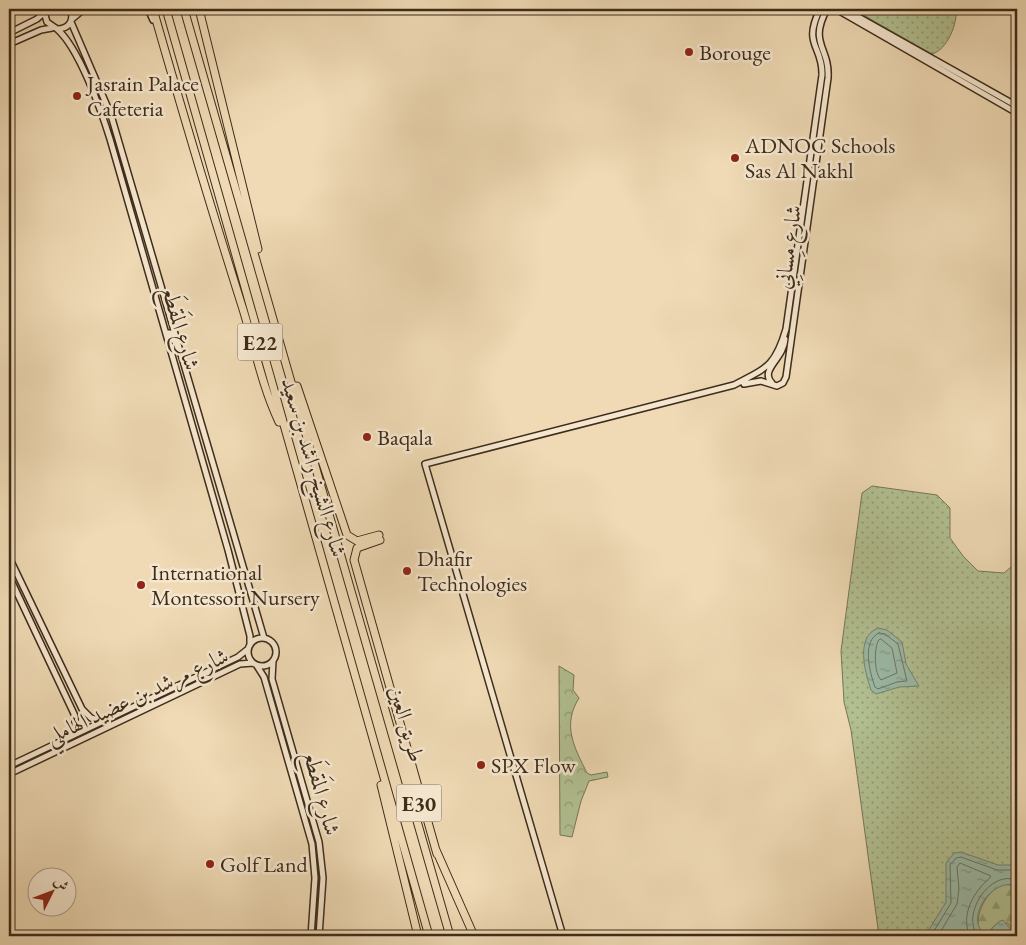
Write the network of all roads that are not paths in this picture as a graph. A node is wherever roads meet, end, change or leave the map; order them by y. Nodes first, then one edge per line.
1 (70, 9) edge
2 (84, 9) edge
3 (148, 9) edge
4 (153, 9) edge
5 (166, 9) edge
6 (184, 9) edge
7 (199, 9) edge
8 (820, 9) edge
9 (827, 9) edge
10 (840, 9) edge
11 (46, 10) edge
12 (72, 21) junction
13 (55, 29) junction
14 (876, 29) junction
15 (9, 32) edge
16 (9, 44) edge
17 (163, 45) junction
18 (1017, 106) edge
19 (1017, 113) edge
20 (812, 149) junction
21 (818, 150) junction
22 (800, 228) junction
23 (807, 229) junction
24 (275, 323) junction
25 (786, 329) junction
26 (166, 333) junction
27 (279, 337) junction
28 (179, 348) junction
29 (734, 385) junction
30 (775, 386) junction
31 (196, 438) junction
32 (288, 443) junction
33 (220, 490) junction
34 (9, 556) edge
35 (9, 576) edge
36 (264, 638) junction
37 (249, 647) junction
38 (273, 661) junction
39 (255, 664) junction
40 (372, 666) junction
41 (355, 675) junction
42 (78, 702) junction
43 (71, 706) junction
44 (102, 721) junction
45 (68, 738) junction
46 (9, 766) edge
47 (9, 774) edge
48 (437, 854) junction
49 (310, 936) edge
50 (319, 936) edge
51 (418, 936) edge
52 (429, 936) edge
53 (450, 936) edge
54 (474, 936) edge
55 (563, 936) edge

1 - 12 street, شارع المَقطَع
2 - 12 street
3 - 17 street
4 - 17 highway
5 - 32 highway, شارع الشيخ راشد بن سعيد / E22
6 - 24 highway, شارع الشيخ راشد بن سعيد / E22
7 - 24 highway
8 - 20 street, شارع مِسانِي
9 - 21 street, شارع مِسانِي
10 - 14 street
11 - 13 street, شارع المَقطَع
11 - 15 street
12 - 13 street
12 - 28 street, شارع المَقطَع
13 - 16 street
13 - 26 street, شارع المَقطَع
14 - 18 street
14 - 19 street
17 - 32 highway
20 - 21 street
20 - 22 street, شارع مِسانِي
21 - 23 street, شارع مِسانِي
22 - 23 street
22 - 25 street, شارع مِسانِي
23 - 30 street, شارع مِسانِي
24 - 27 highway, شارع الشيخ راشد بن سعيد / E22
25 - 29 street, شارع مِسانِي
25 - 30 street
26 - 28 street
26 - 31 street, شارع المَقطَع
27 - 40 highway, شارع الشيخ راشد بن سعيد / E22
27 - 48 highway
28 - 33 street, شارع المَقطَع
29 - 30 street, شارع مِسانِي
29 - 55 street, شارع مِسانِي
31 - 33 street
31 - 37 street, شارع المَقطَع
32 - 41 highway, شارع الشيخ راشد بن سعيد / E22
33 - 36 street, شارع المَقطَع
34 - 42 street
35 - 43 street
36 - 37 street
36 - 38 street
37 - 39 street
37 - 44 street, شارع مرشد بن عضيد الهاملي
38 - 39 street
38 - 50 street, شارع المَقطَع
39 - 47 street, شارع مرشد بن عضيد الهاملي
39 - 49 street, شارع المَقطَع
40 - 48 highway, E30
40 - 53 highway, طريق العين / E22
41 - 51 highway, E30
41 - 52 highway, طريق العين / E22
42 - 43 street
42 - 44 street
43 - 45 street
44 - 45 street, شارع مرشد بن عضيد الهاملي
45 - 46 street, شارع مرشد بن عضيد الهاملي
48 - 54 highway, E30

